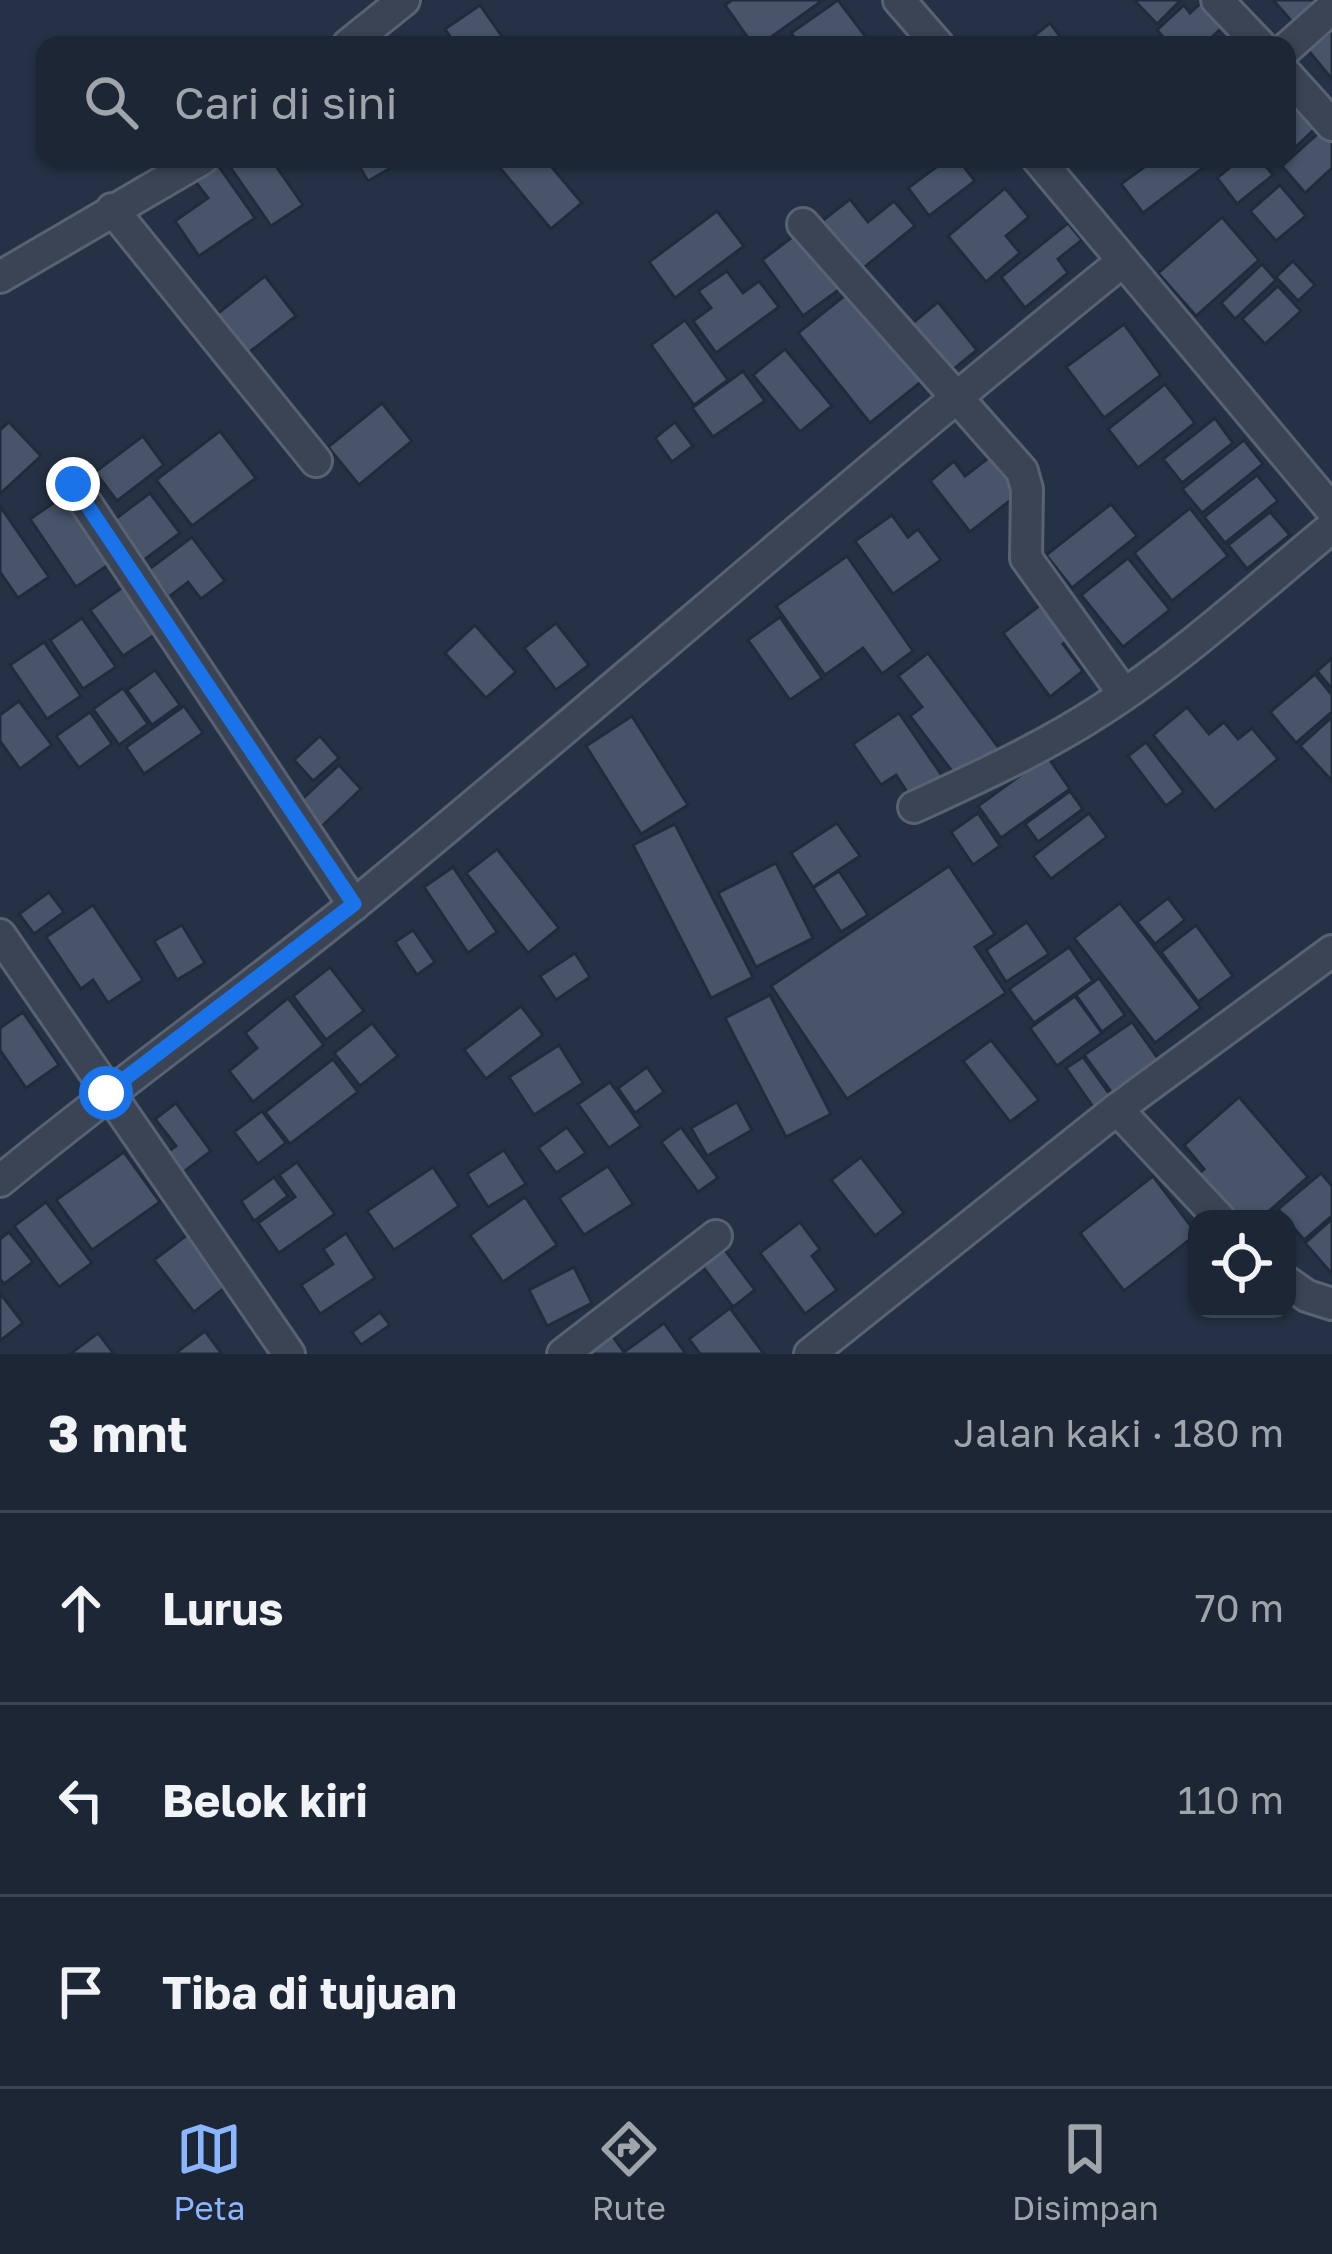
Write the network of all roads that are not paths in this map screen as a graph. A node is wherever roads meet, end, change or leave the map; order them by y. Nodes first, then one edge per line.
1 (404, 0) edge
2 (899, 0) edge
3 (1217, 0) edge
4 (1332, 8) edge
5 (359, 36) edge
6 (930, 36) edge
7 (1251, 36) edge
8 (1296, 39) edge
9 (1296, 85) edge
10 (1332, 124) edge
11 (186, 168) edge
12 (1046, 168) edge
13 (112, 209) junction
14 (803, 224) dead end
15 (1123, 260) junction
16 (0, 277) edge
17 (956, 396) junction
18 (316, 461) dead end
19 (73, 484) dead end
20 (1332, 510) edge
21 (1332, 527) edge
22 (1124, 694) junction
23 (914, 807) dead end
24 (354, 904) junction
25 (0, 935) edge
26 (1332, 951) edge
27 (106, 1093) junction
28 (1117, 1109) junction
29 (0, 1181) edge
30 (1212, 1210) edge
31 (716, 1235) dead end
32 (1296, 1288) edge
33 (1332, 1304) edge
34 (290, 1354) edge
35 (563, 1354) edge
36 (810, 1354) edge

1 - 5 street
2 - 6 street
3 - 7 street
4 - 8 street
9 - 10 street
11 - 13 street
12 - 15 street
13 - 16 street
13 - 18 street
14 - 17 street
15 - 17 street
15 - 20 street
17 - 22 street
17 - 24 street
19 - 24 street
21 - 22 street
22 - 23 street
24 - 27 street
25 - 27 street
26 - 28 street
27 - 29 street
27 - 34 street
28 - 30 street
28 - 36 street
31 - 35 street
32 - 33 street

